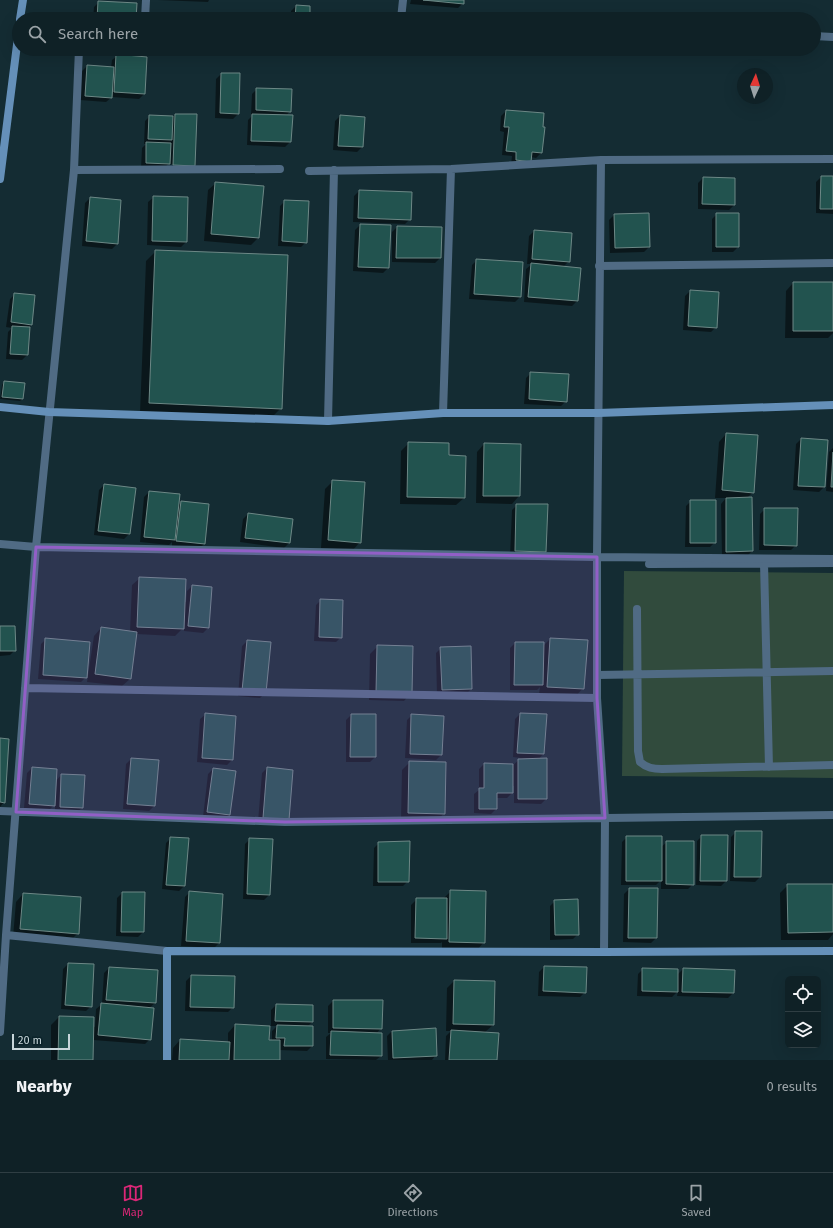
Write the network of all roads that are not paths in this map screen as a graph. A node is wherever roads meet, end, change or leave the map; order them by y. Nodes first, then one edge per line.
1 (23, 0) edge
2 (146, 0) edge
3 (403, 0) edge
4 (21, 12) edge
5 (145, 12) edge
6 (402, 12) edge
7 (821, 37) edge
8 (833, 38) edge
9 (16, 56) edge
10 (79, 56) edge
11 (833, 159) edge
12 (601, 160) junction
13 (280, 168) dead end
14 (451, 169) junction
15 (74, 170) junction
16 (309, 170) dead end
17 (334, 170) junction
18 (0, 179) edge
19 (833, 263) edge
20 (599, 266) junction
21 (833, 405) edge
22 (0, 407) edge
23 (49, 412) junction
24 (443, 413) junction
25 (598, 413) junction
26 (328, 421) junction
27 (0, 544) edge
28 (36, 547) junction
29 (596, 557) junction
30 (833, 559) edge
31 (764, 563) junction
32 (833, 563) edge
33 (649, 564) dead end
34 (637, 609) dead end
35 (833, 671) edge
36 (767, 672) junction
37 (638, 674) junction
38 (597, 675) junction
39 (25, 688) junction
40 (597, 698) junction
41 (833, 765) edge
42 (769, 766) junction
43 (0, 812) edge
44 (16, 812) junction
45 (833, 814) edge
46 (605, 818) junction
47 (6, 935) junction
48 (167, 951) junction
49 (833, 951) edge
50 (604, 952) junction
51 (0, 1032) edge
52 (167, 1060) edge

1 - 4 street
2 - 5 street
3 - 6 street
7 - 8 street
9 - 18 street
10 - 15 street
11 - 12 street
12 - 14 street
12 - 20 street
13 - 15 street
14 - 17 street
14 - 24 street
15 - 23 street
16 - 17 street
17 - 26 street
19 - 20 street
20 - 25 street
21 - 25 street
22 - 23 street
23 - 26 street
23 - 28 street
24 - 25 street
24 - 26 street
25 - 29 street
27 - 28 street
28 - 29 street
28 - 39 street
29 - 30 street
29 - 38 street
31 - 32 street
31 - 33 street
31 - 36 street
34 - 37 street
35 - 36 street
36 - 37 street
36 - 42 street
37 - 38 street
37 - 42 street
38 - 40 street
39 - 40 street
39 - 44 street
40 - 46 street
41 - 42 street
43 - 44 street
44 - 46 street
44 - 47 street
45 - 46 street
46 - 50 street
47 - 48 street
47 - 51 street
48 - 50 street
48 - 52 street
49 - 50 street

